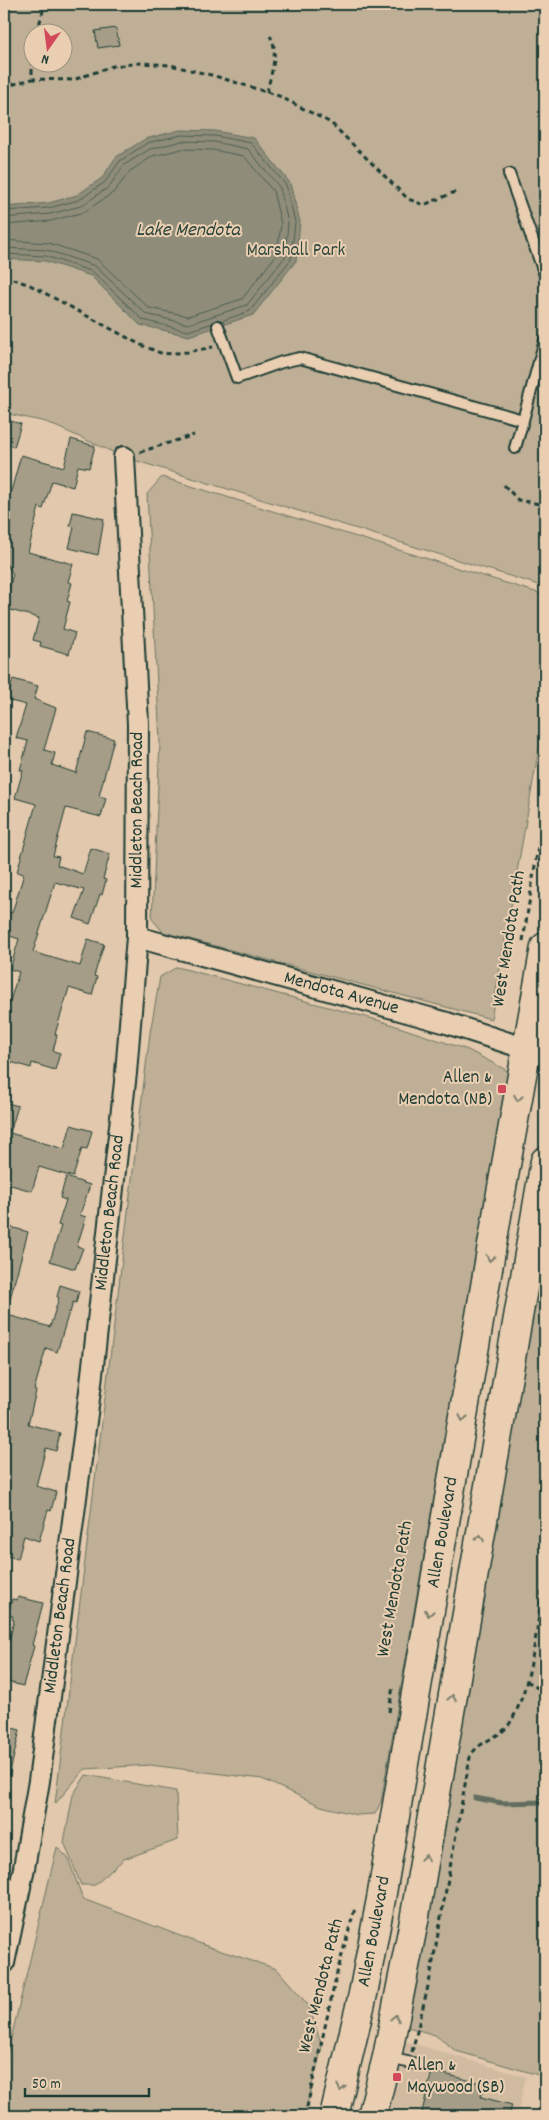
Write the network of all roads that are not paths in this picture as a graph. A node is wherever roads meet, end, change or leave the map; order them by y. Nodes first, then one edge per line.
1 (509, 174) dead end
2 (545, 274) edge
3 (218, 326) dead end
4 (545, 340) edge
5 (523, 420) junction
6 (515, 448) dead end
7 (124, 457) road end
8 (137, 937) junction
9 (534, 947) edge
10 (536, 1053) edge
11 (545, 1161) edge
12 (4, 1963) edge
13 (334, 2116) edge
14 (372, 2116) edge

1 - 2 lane
3 - 5 lane
4 - 5 lane
5 - 6 lane
7 - 8 street, Middleton Beach Road
8 - 10 street, Mendota Avenue
8 - 12 street, Middleton Beach Road
9 - 10 main road, Allen Boulevard
10 -> 13 main road, Allen Boulevard
14 -> 11 main road, Allen Boulevard

